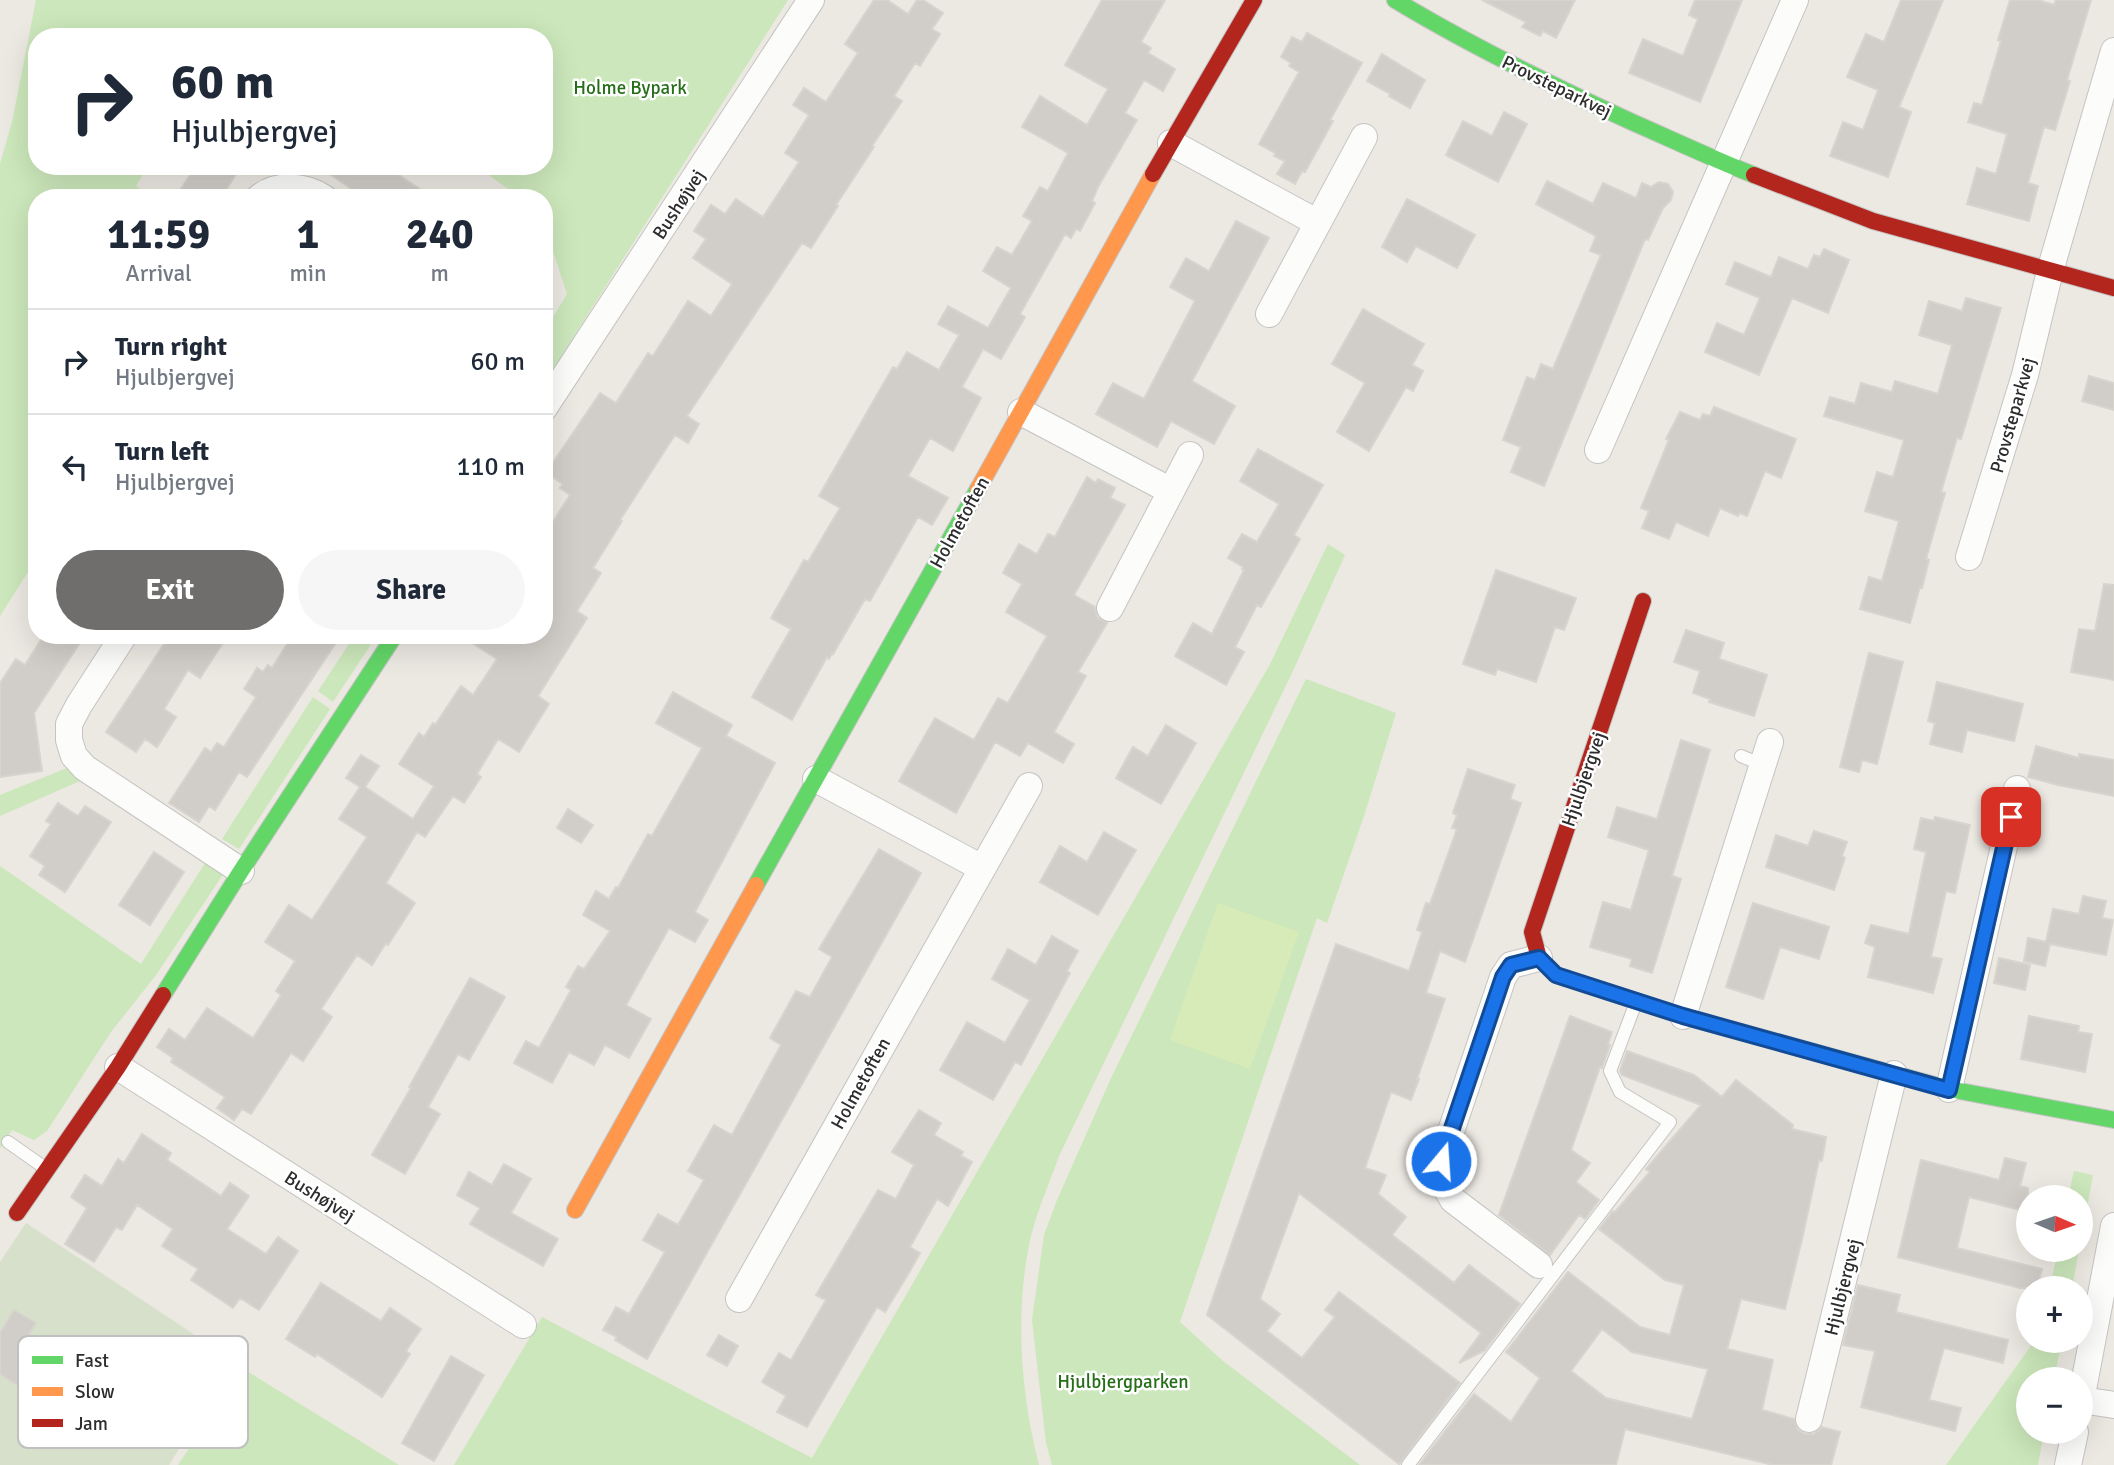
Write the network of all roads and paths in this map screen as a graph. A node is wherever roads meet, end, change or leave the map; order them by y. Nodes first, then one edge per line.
1 (811, 0) edge
2 (1254, 0) edge
3 (1395, 0) edge
4 (1795, 0) edge
5 (2114, 51) edge
6 (1364, 137) dead end
7 (1171, 143) junction
8 (1723, 163) junction
9 (275, 189) edge
10 (302, 189) edge
11 (1318, 223) junction
12 (2050, 271) junction
13 (2114, 288) edge
14 (1269, 314) dead end
15 (553, 394) edge
16 (1021, 412) junction
17 (1598, 450) dead end
18 (1191, 455) dead end
19 (1171, 491) junction
20 (1969, 557) dead end
21 (1643, 601) dead end
22 (1110, 608) dead end
23 (118, 644) edge
24 (389, 644) edge
25 (1758, 754) dead end
26 (816, 779) junction
27 (1029, 786) dead end
28 (2017, 789) dead end
29 (982, 868) junction
30 (241, 871) junction
31 (1539, 958) junction
32 (1636, 1001) junction
33 (1683, 1016) junction
34 (118, 1067) junction
35 (1894, 1074) junction
36 (1949, 1090) junction
37 (2114, 1120) edge
38 (8, 1142) dead end
39 (48, 1170) junction
40 (575, 1210) dead end
41 (17, 1213) dead end
42 (2114, 1226) edge
43 (1539, 1265) dead end
44 (739, 1299) dead end
45 (523, 1325) dead end
46 (2087, 1367) edge
47 (2093, 1402) edge
48 (2114, 1405) edge
49 (1809, 1419) dead end
50 (2072, 1444) edge
51 (1408, 1465) edge
52 (2068, 1465) edge

1 - 15 street, Bushøjvej
2 - 7 street, Holmetoften
3 - 8 street, Provsteparkvej
4 - 8 street
5 - 12 street, Provsteparkvej
6 - 11 street
7 - 11 street
7 - 16 street, Holmetoften
8 - 12 street, Provsteparkvej
8 - 17 street
9 - 10 street
11 - 14 street
12 - 13 street, Provsteparkvej
12 - 20 street, Provsteparkvej
16 - 19 street
16 - 26 street, Holmetoften
18 - 19 street
19 - 22 street
21 - 31 street, Hjulbjergvej
23 - 30 street
24 - 30 street
25 - 33 street
26 - 29 street
26 - 40 street, Holmetoften
27 - 29 street, Holmetoften
28 - 36 street
29 - 44 street, Holmetoften
30 - 34 street
31 - 32 street
31 - 43 street
32 - 33 street
32 - 51 lane
33 - 35 street
34 - 39 street
34 - 45 street, Bushøjvej
35 - 36 street
35 - 49 street, Hjulbjergvej
36 - 37 street
38 - 39 lane
39 - 41 street
42 - 46 street
47 - 48 street
50 - 52 street

